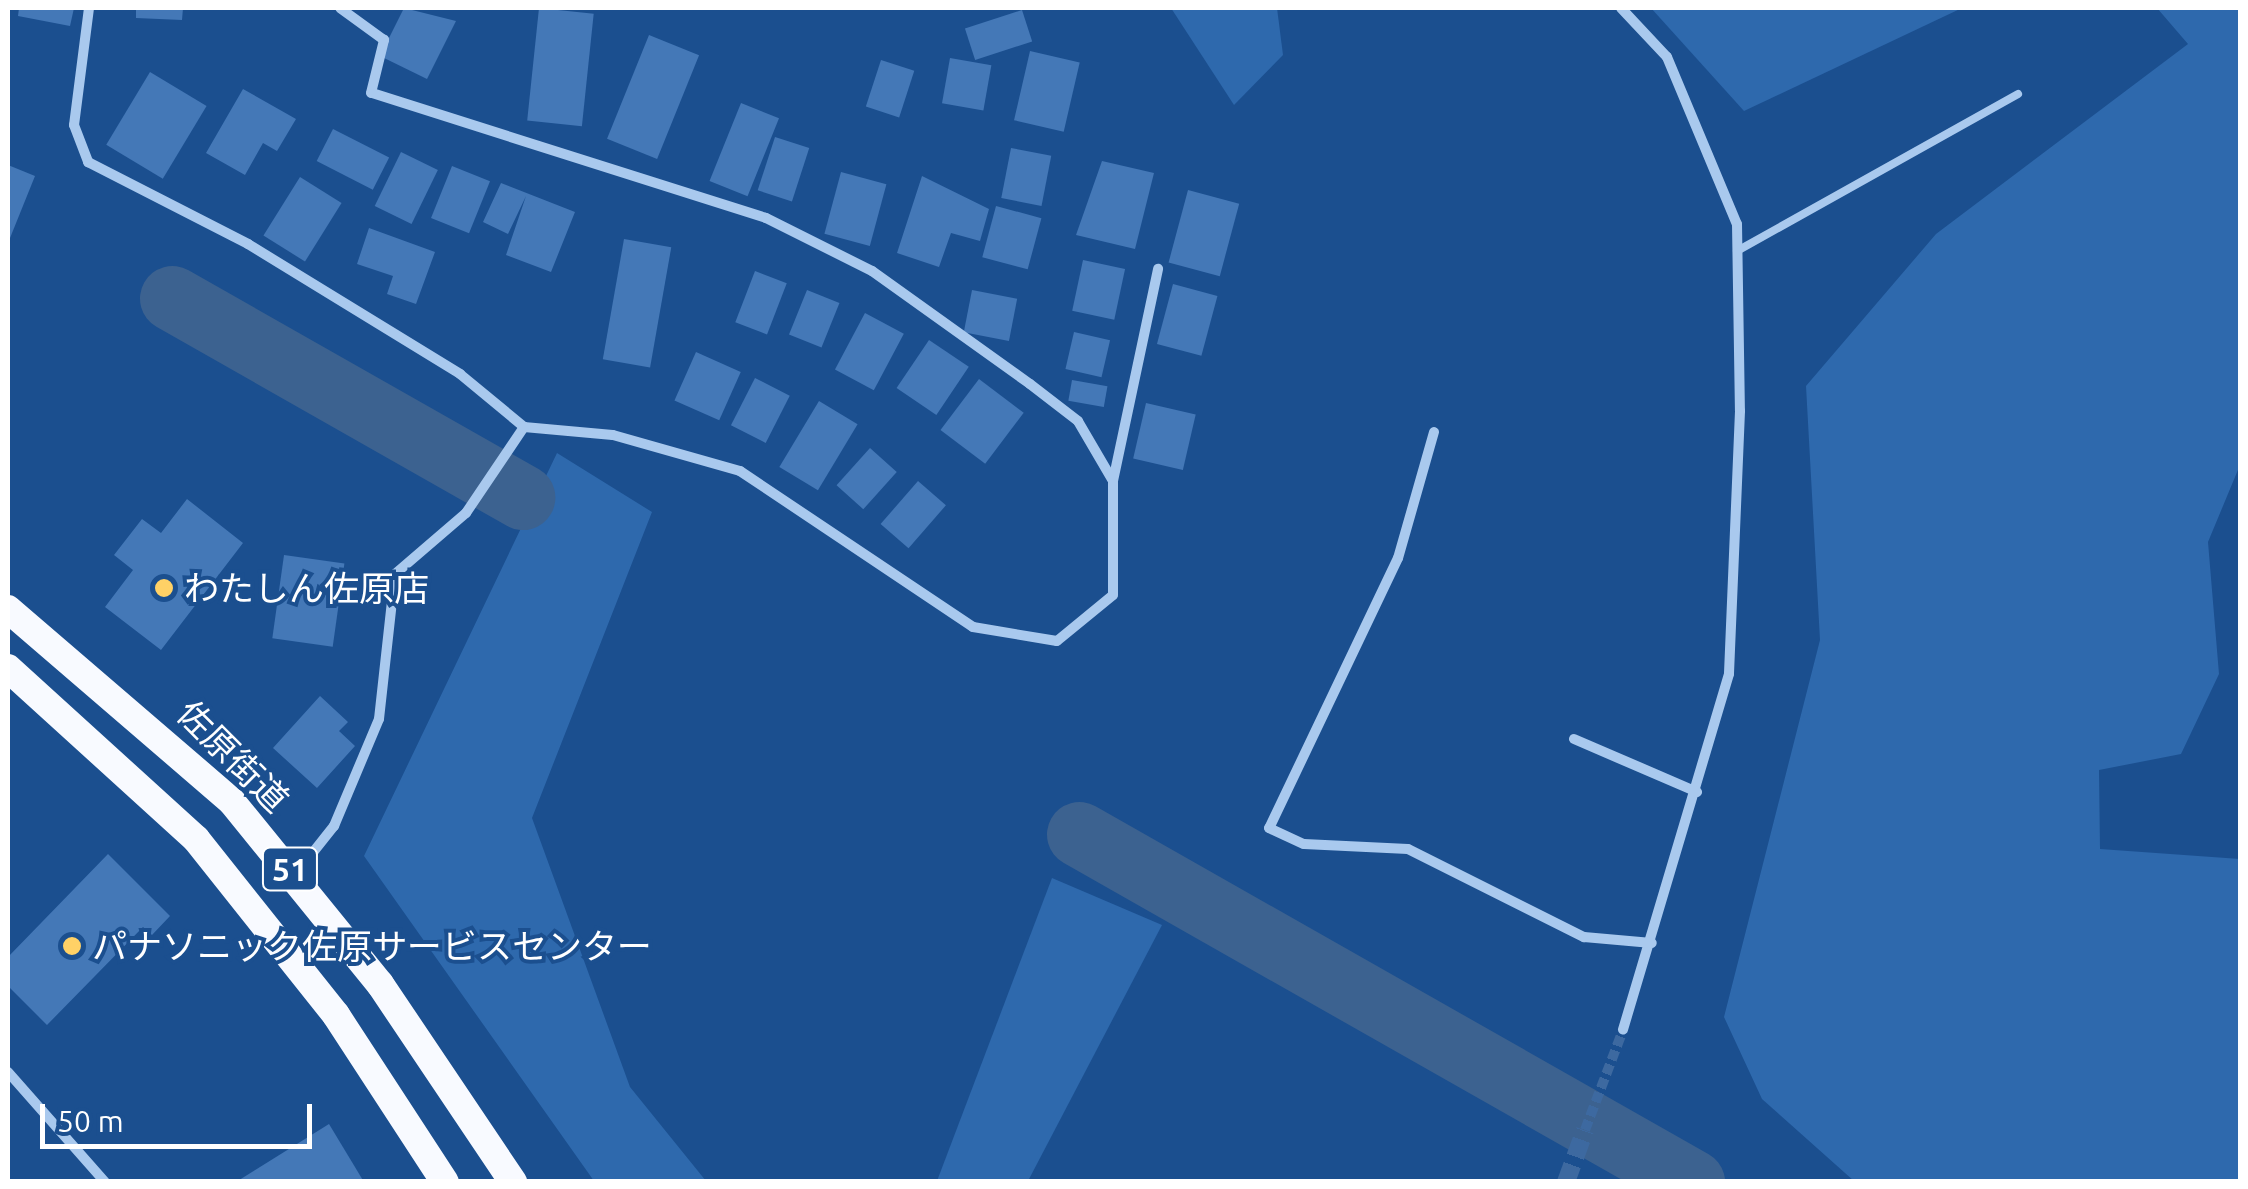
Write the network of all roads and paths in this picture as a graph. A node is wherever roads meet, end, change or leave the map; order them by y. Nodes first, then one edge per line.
1 (89, 8) edge
2 (340, 8) edge
3 (1621, 8) edge
4 (2018, 94) dead end
5 (1737, 251) junction
6 (1158, 269) dead end
7 (524, 426) junction
8 (1434, 432) dead end
9 (1113, 481) junction
10 (8, 609) edge
11 (8, 668) edge
12 (1574, 738) dead end
13 (1696, 792) junction
14 (295, 875) junction
15 (1652, 943) junction
16 (1624, 1030) tunnel mouth
17 (8, 1072) edge
18 (105, 1182) edge
19 (444, 1182) edge
20 (513, 1182) edge

1 - 7 street
2 - 9 street
3 - 5 street
4 - 5 lane
5 - 13 street
6 - 9 street
7 - 9 street
7 - 14 street
8 - 15 street
10 - 14 highway, 佐原街道 / 51
11 - 19 highway, 51
12 - 13 street
13 - 15 street
14 - 20 highway, 佐原街道 / 51
15 - 16 street
17 - 18 street

